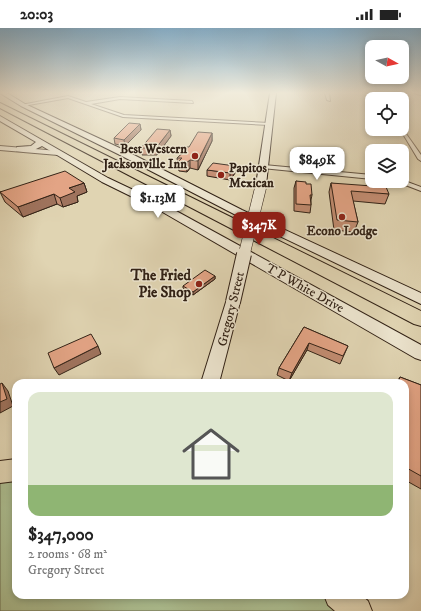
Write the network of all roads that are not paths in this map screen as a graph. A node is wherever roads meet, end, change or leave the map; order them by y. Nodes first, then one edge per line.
1 (4, 120) edge
2 (30, 120) edge
3 (34, 120) edge
4 (55, 120) edge
5 (202, 120) edge
6 (269, 120) edge
7 (269, 124) junction
8 (406, 136) edge
9 (40, 142) junction
10 (0, 148) edge
11 (20, 150) junction
12 (58, 153) junction
13 (421, 159) edge
14 (264, 167) junction
15 (365, 176) edge
16 (409, 185) edge
17 (421, 189) edge
18 (421, 299) edge
19 (421, 310) edge
20 (421, 319) edge
21 (421, 353) edge
22 (211, 379) edge
23 (12, 470) edge
24 (0, 472) edge
25 (343, 599) edge
26 (358, 611) edge

1 - 9 main road, T P White Drive
2 - 20 highway
3 - 19 highway
4 - 18 main road
5 - 7 street
6 - 7 main road, Gregory Street
7 - 14 main road, Gregory Street
8 - 13 street
9 - 11 main road
9 - 12 main road, T P White Drive
10 - 11 street
11 - 12 street
12 - 21 main road, T P White Drive
14 - 15 street
14 - 22 main road, Gregory Street, bridge
16 - 17 street
23 - 24 main road
25 - 26 main road

